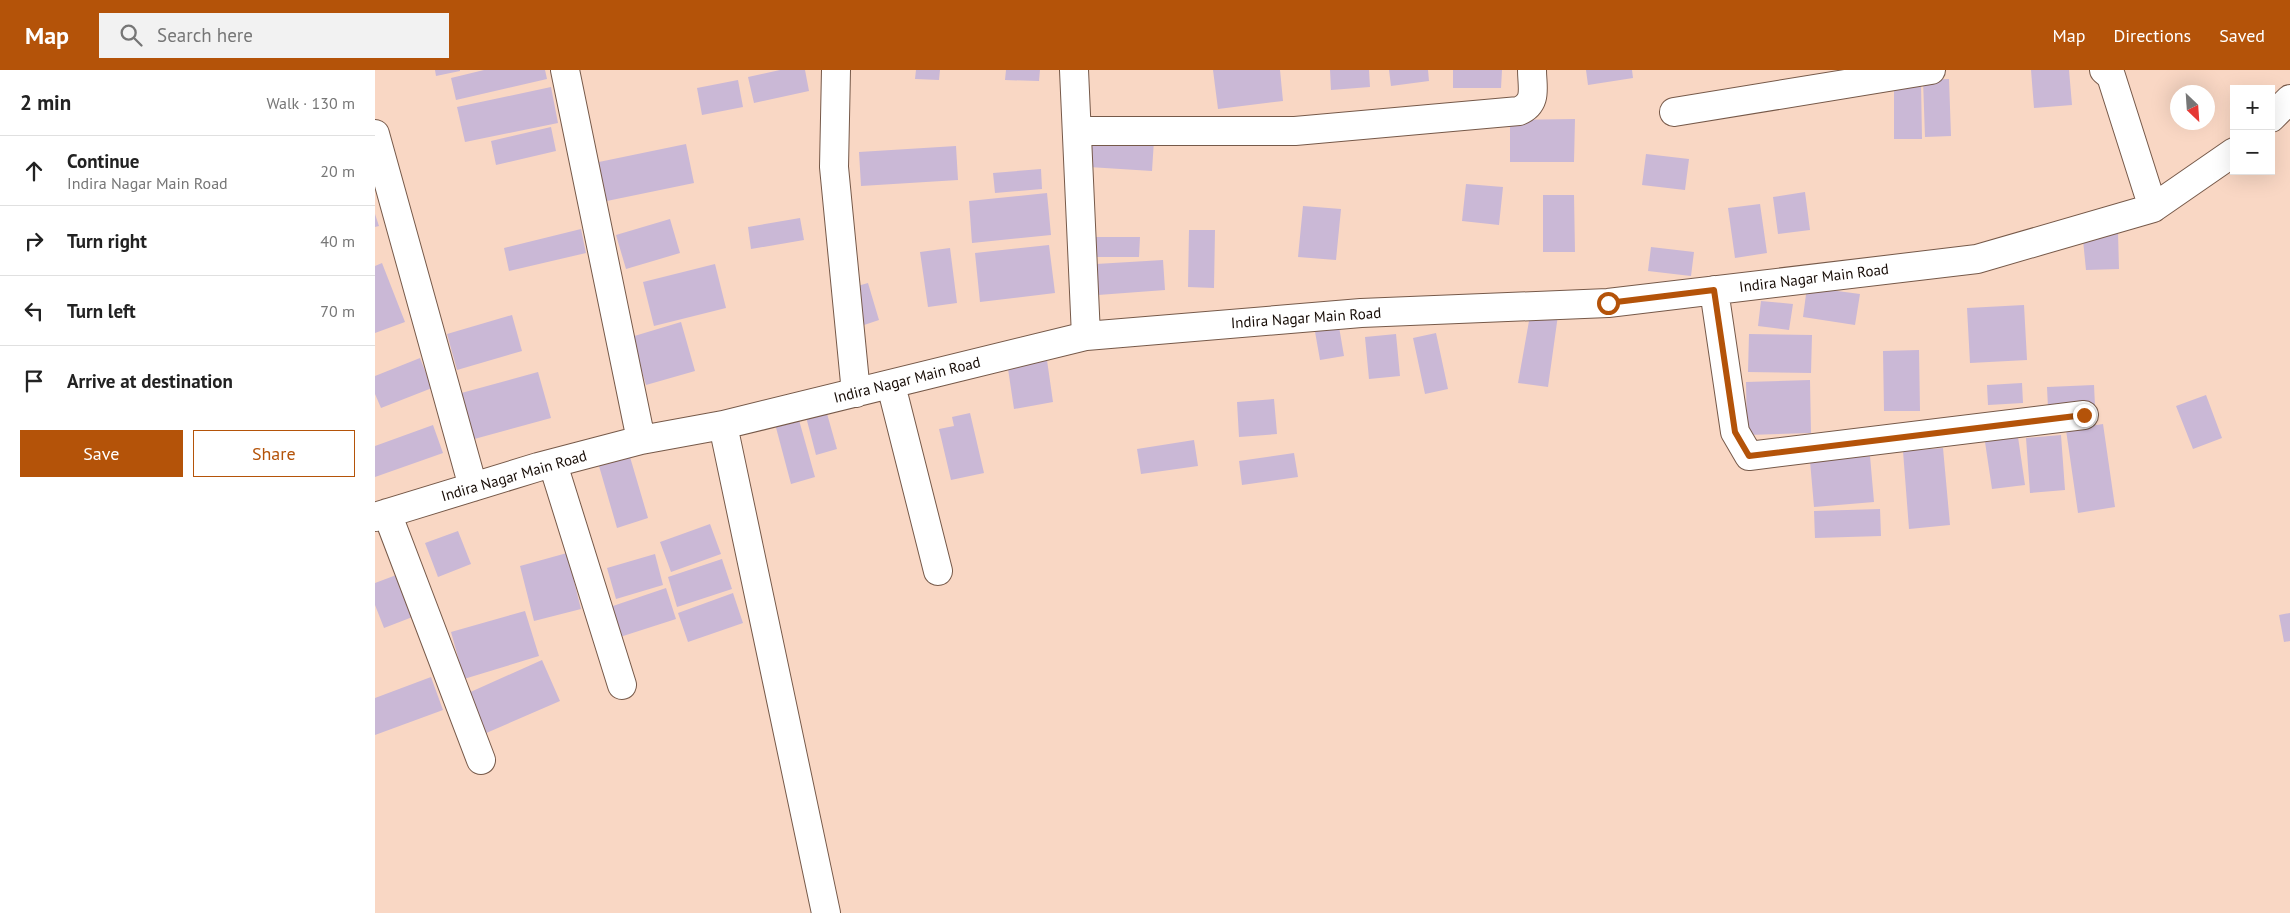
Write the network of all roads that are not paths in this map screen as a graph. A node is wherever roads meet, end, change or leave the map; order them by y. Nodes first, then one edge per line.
1 (565, 70) edge
2 (835, 70) edge
3 (1074, 70) edge
4 (1532, 70) edge
5 (1931, 70) edge
6 (2104, 70) edge
7 (2290, 100) edge
8 (1675, 112) dead end
9 (2275, 114) edge
10 (1077, 132) junction
11 (375, 134) edge
12 (2230, 155) edge
13 (2153, 208) junction
14 (1714, 290) junction
15 (1086, 336) junction
16 (891, 384) junction
17 (856, 393) junction
18 (2084, 415) dead end
19 (723, 425) junction
20 (641, 440) junction
21 (553, 464) junction
22 (473, 487) junction
23 (381, 515) edge
24 (938, 571) dead end
25 (622, 685) dead end
26 (481, 760) dead end
27 (826, 913) edge

1 - 20 street
2 - 17 street
3 - 10 street
4 - 10 street
5 - 8 street
6 - 13 street
7 - 9 street
10 - 15 street
11 - 22 street
12 - 13 street, Indira Nagar Main Road
13 - 14 street, Indira Nagar Main Road
14 - 15 street, Indira Nagar Main Road
14 - 18 street
15 - 16 street, Indira Nagar Main Road
16 - 17 street, Indira Nagar Main Road
16 - 24 street
17 - 19 street, Indira Nagar Main Road
19 - 20 street, Indira Nagar Main Road
19 - 27 street
20 - 21 street, Indira Nagar Main Road
21 - 22 street, Indira Nagar Main Road
21 - 25 street
22 - 23 street, Indira Nagar Main Road
23 - 26 street

